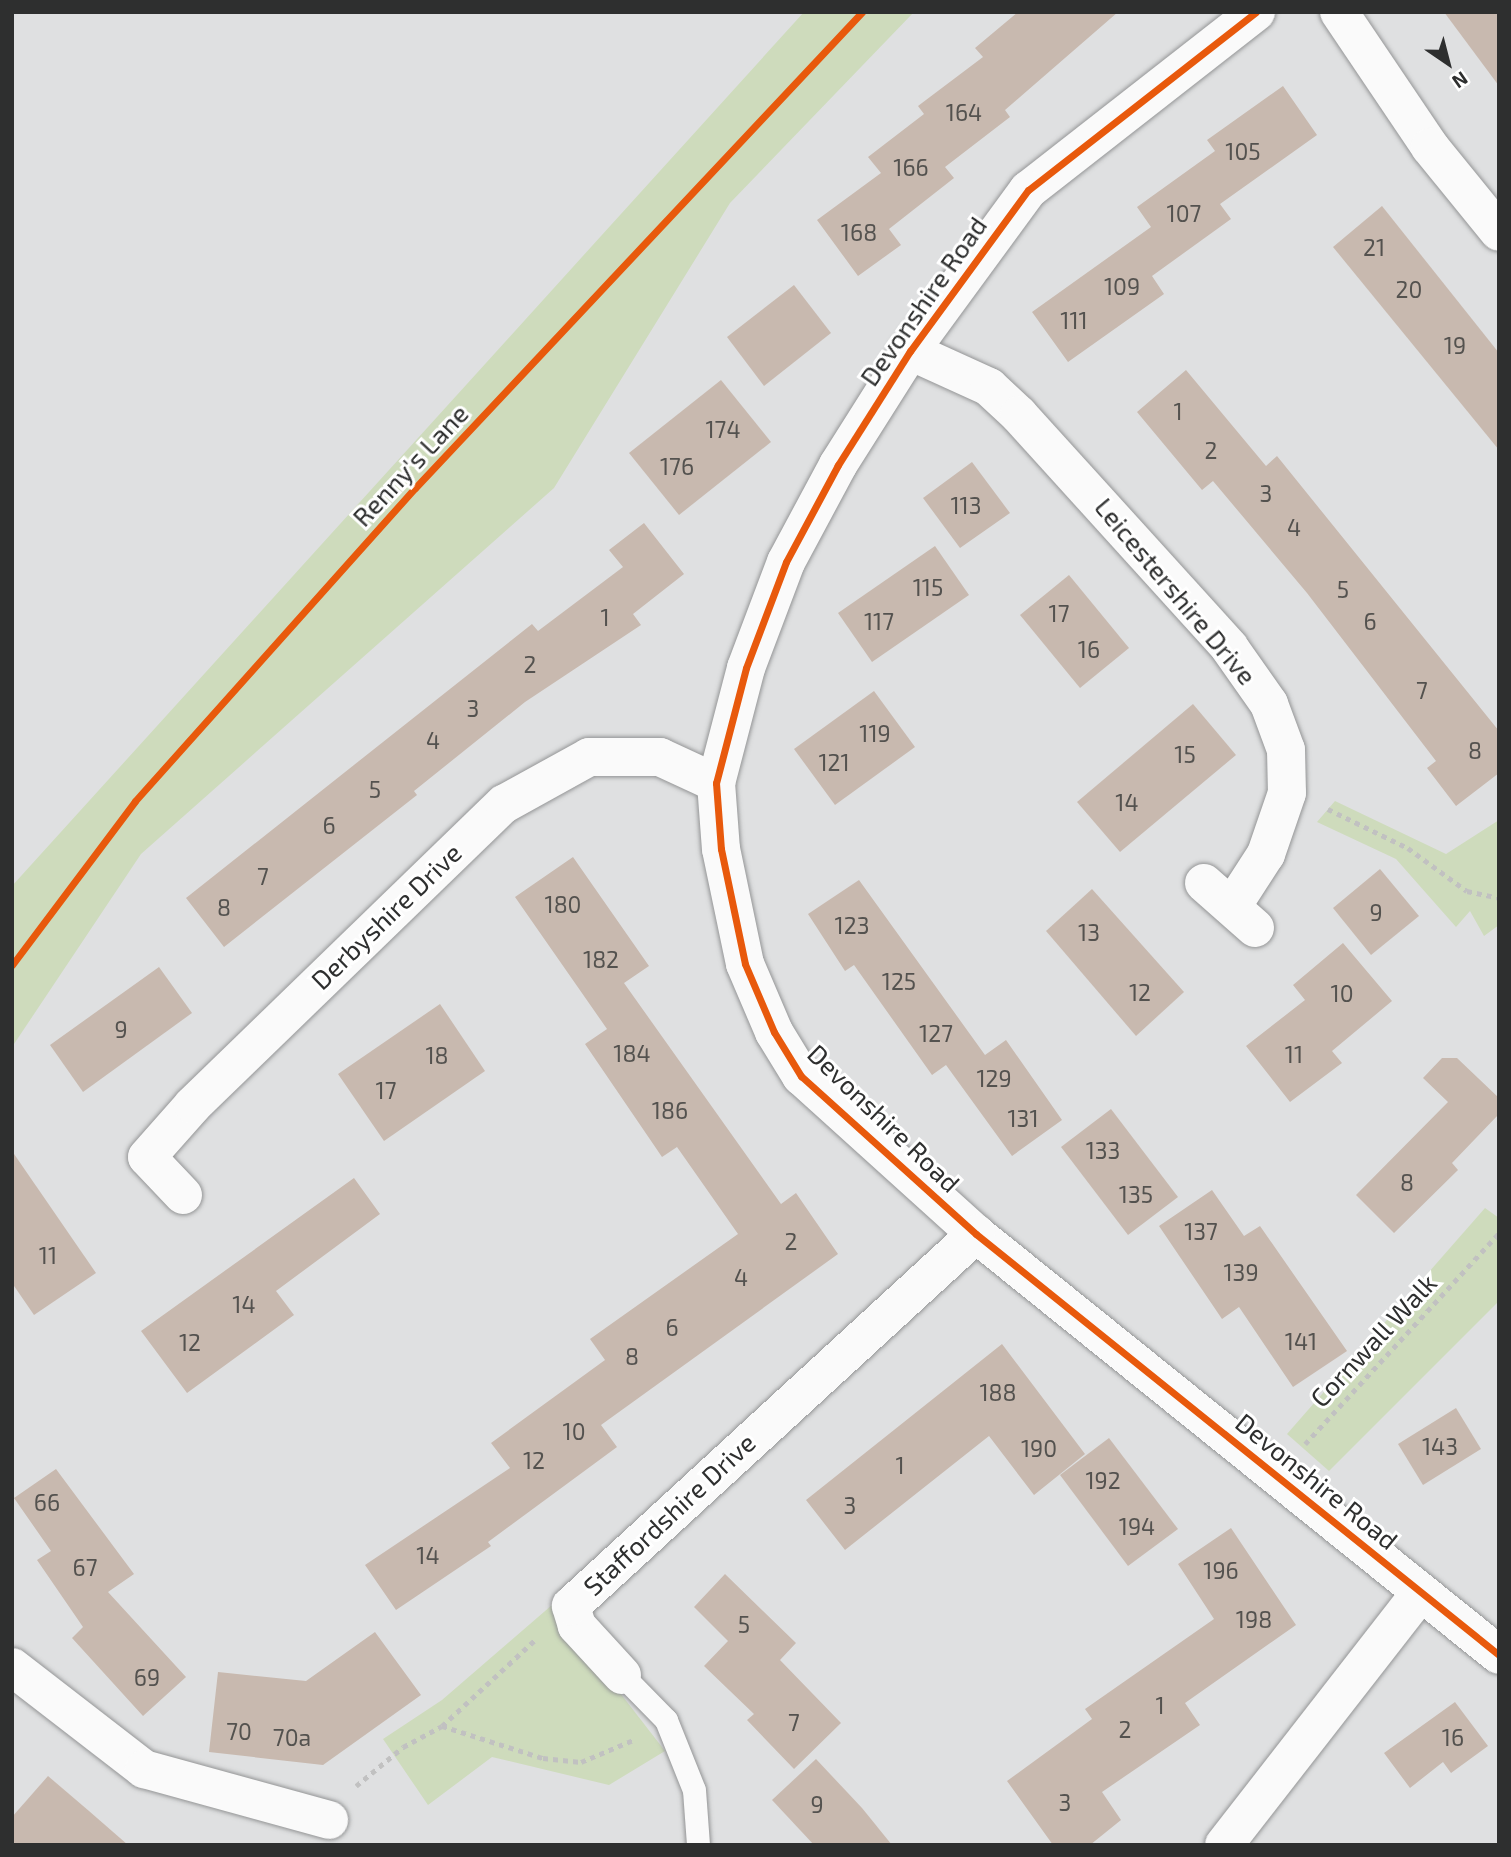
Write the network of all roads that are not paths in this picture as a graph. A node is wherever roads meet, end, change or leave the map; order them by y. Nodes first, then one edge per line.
1 (1256, 12) edge
2 (1339, 12) edge
3 (1499, 232) edge
4 (910, 351) junction
5 (716, 783) junction
6 (1231, 905) dead end
7 (183, 1195) dead end
8 (976, 1234) junction
9 (1420, 1593) junction
10 (1499, 1655) edge
11 (12, 1667) edge
12 (622, 1675) joint
13 (334, 1819) edge
14 (698, 1845) edge
15 (1224, 1845) edge

1 - 4 street, Devonshire Road
2 - 3 street
4 - 5 street, Devonshire Road
4 - 6 street, Leicestershire Drive
5 - 7 street, Derbyshire Drive
5 - 8 street, Devonshire Road
8 - 9 street, Devonshire Road
8 - 12 street, Staffordshire Drive
9 - 10 street, Devonshire Road
9 - 15 street
11 - 13 street
12 - 14 lane, Staffordshire Drive

